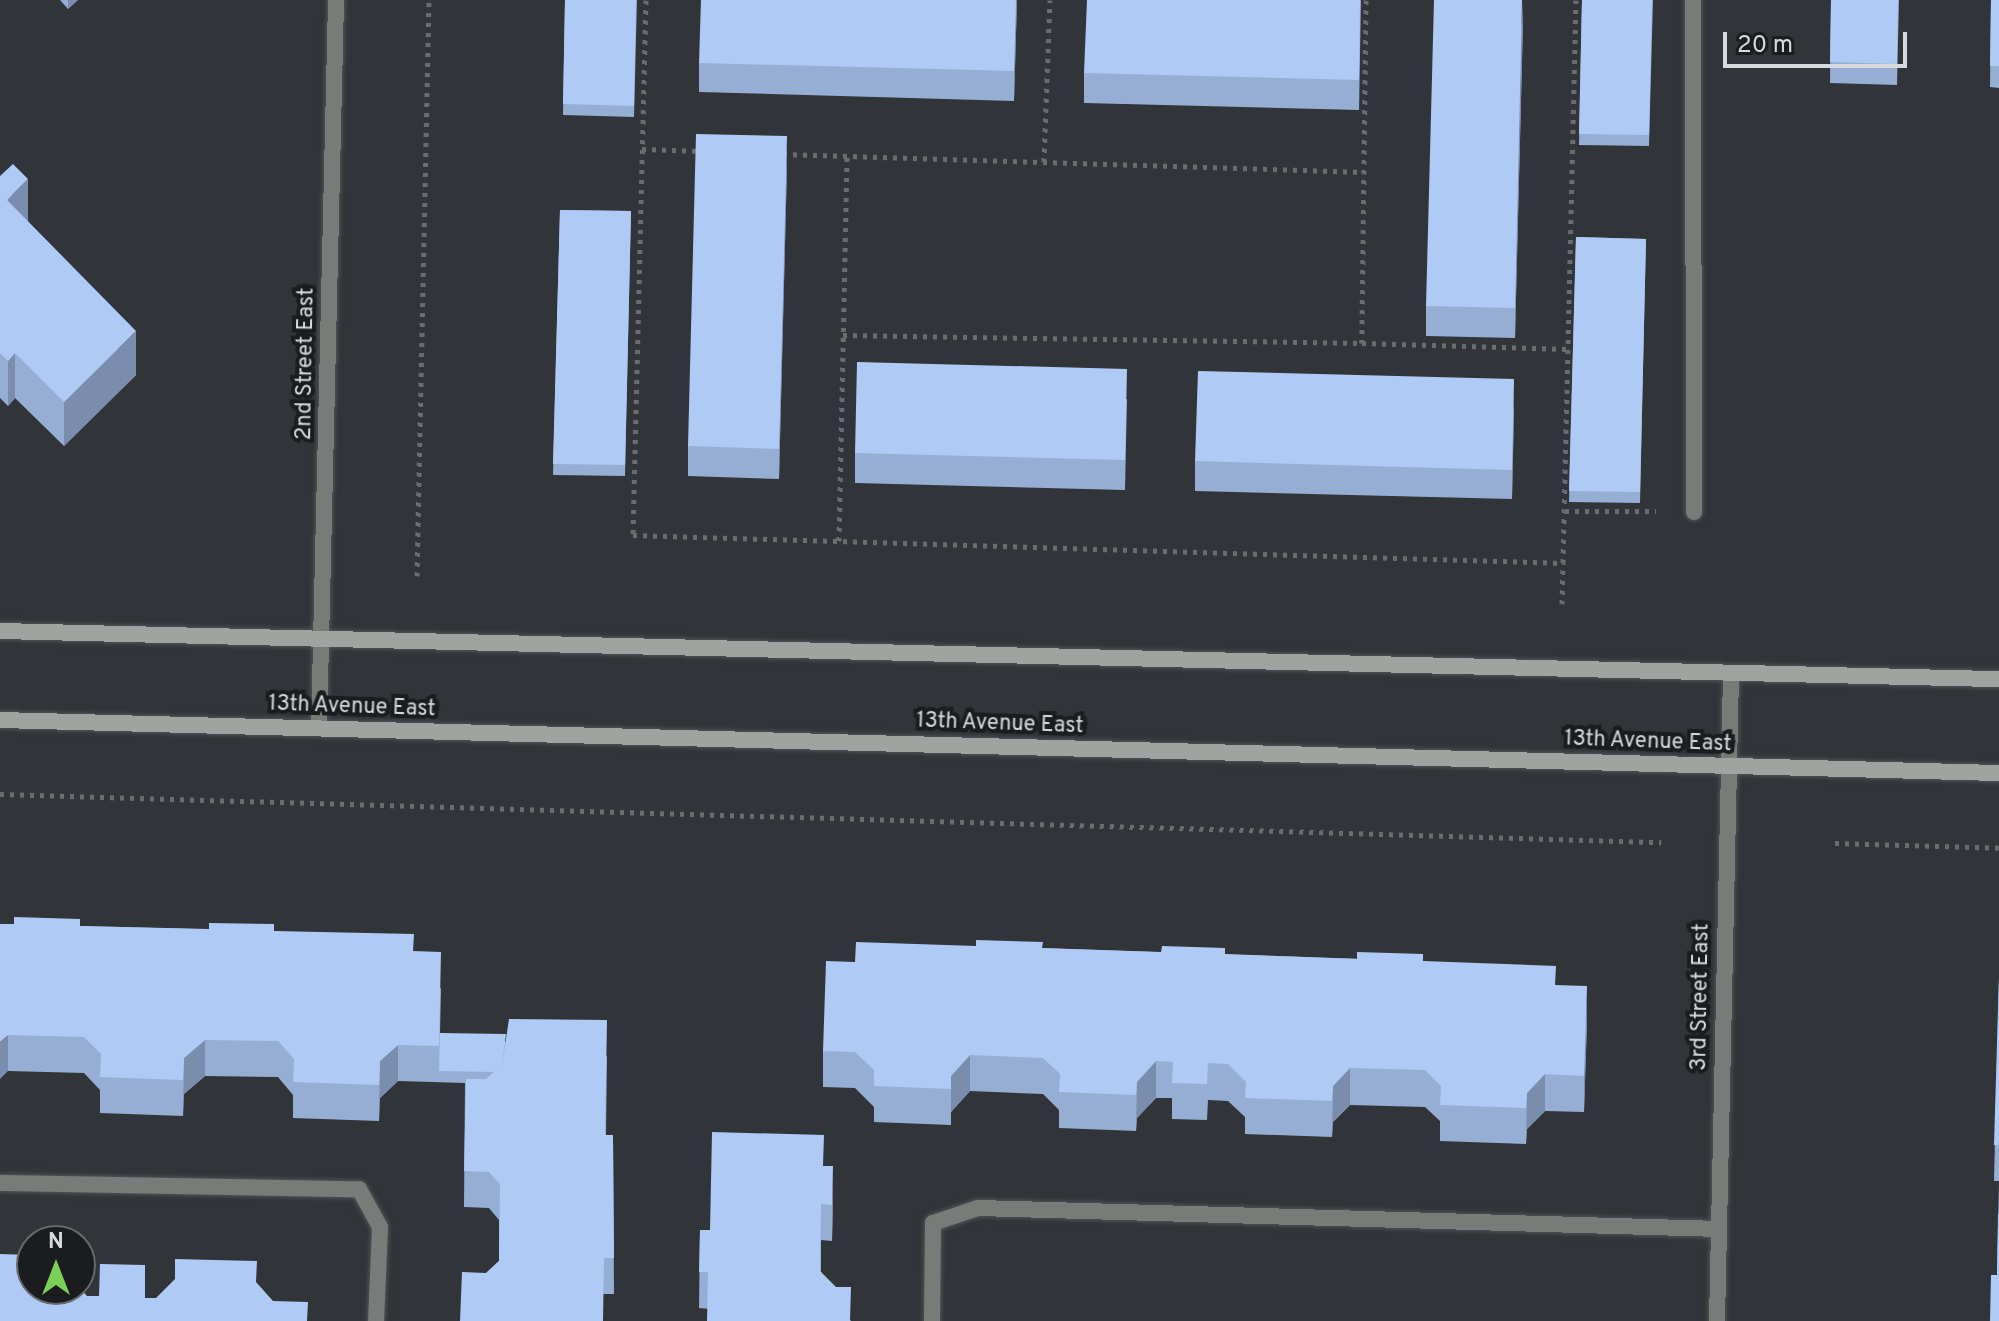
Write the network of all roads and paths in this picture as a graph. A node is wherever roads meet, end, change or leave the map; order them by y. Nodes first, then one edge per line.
1 (336, 0) edge
2 (429, 0) edge
3 (646, 0) edge
4 (1050, 0) edge
5 (1366, 0) edge
6 (1576, 0) edge
7 (1693, 0) edge
8 (642, 149) junction
9 (705, 151) edge
10 (768, 153) edge
11 (847, 155) junction
12 (1044, 162) junction
13 (1364, 172) junction
14 (843, 335) junction
15 (1362, 343) junction
16 (1568, 349) junction
17 (1565, 511) junction
18 (1694, 512) joint
19 (839, 541) junction
20 (1563, 563) junction
21 (417, 576) dead end
22 (1562, 604) dead end
23 (0, 631) edge
24 (322, 639) junction
25 (1731, 673) junction
26 (1999, 679) edge
27 (0, 720) edge
28 (319, 728) junction
29 (1729, 766) junction
30 (1999, 773) edge
31 (0, 794) edge
32 (1661, 842) dead end
33 (1835, 843) dead end
34 (1999, 848) edge
35 (0, 1183) edge
36 (1719, 1229) junction
37 (376, 1321) edge
38 (932, 1321) edge
39 (1717, 1321) edge

1 - 24 street, 2nd Street East
2 - 21 path
3 - 8 path
4 - 12 path
5 - 13 path
6 - 16 path
7 - 18 street
8 - 9 path
8 - 19 path
10 - 11 path
11 - 12 path
11 - 14 path
12 - 13 path
13 - 15 path
14 - 15 path
14 - 19 path
15 - 16 path
16 - 17 path
17 - 18 path
17 - 20 path
19 - 20 path
20 - 22 path
23 - 24 main road
24 - 25 main road
24 - 28 street, 2nd Street East
25 - 26 main road
25 - 29 street, 3rd Street East
27 - 28 main road, 13th Avenue East
28 - 29 main road, 13th Avenue East
29 - 30 main road, 13th Avenue East
29 - 36 street, 3rd Street East
31 - 32 path
33 - 34 path
35 - 37 street
36 - 38 street
36 - 39 street, 3rd Street East

